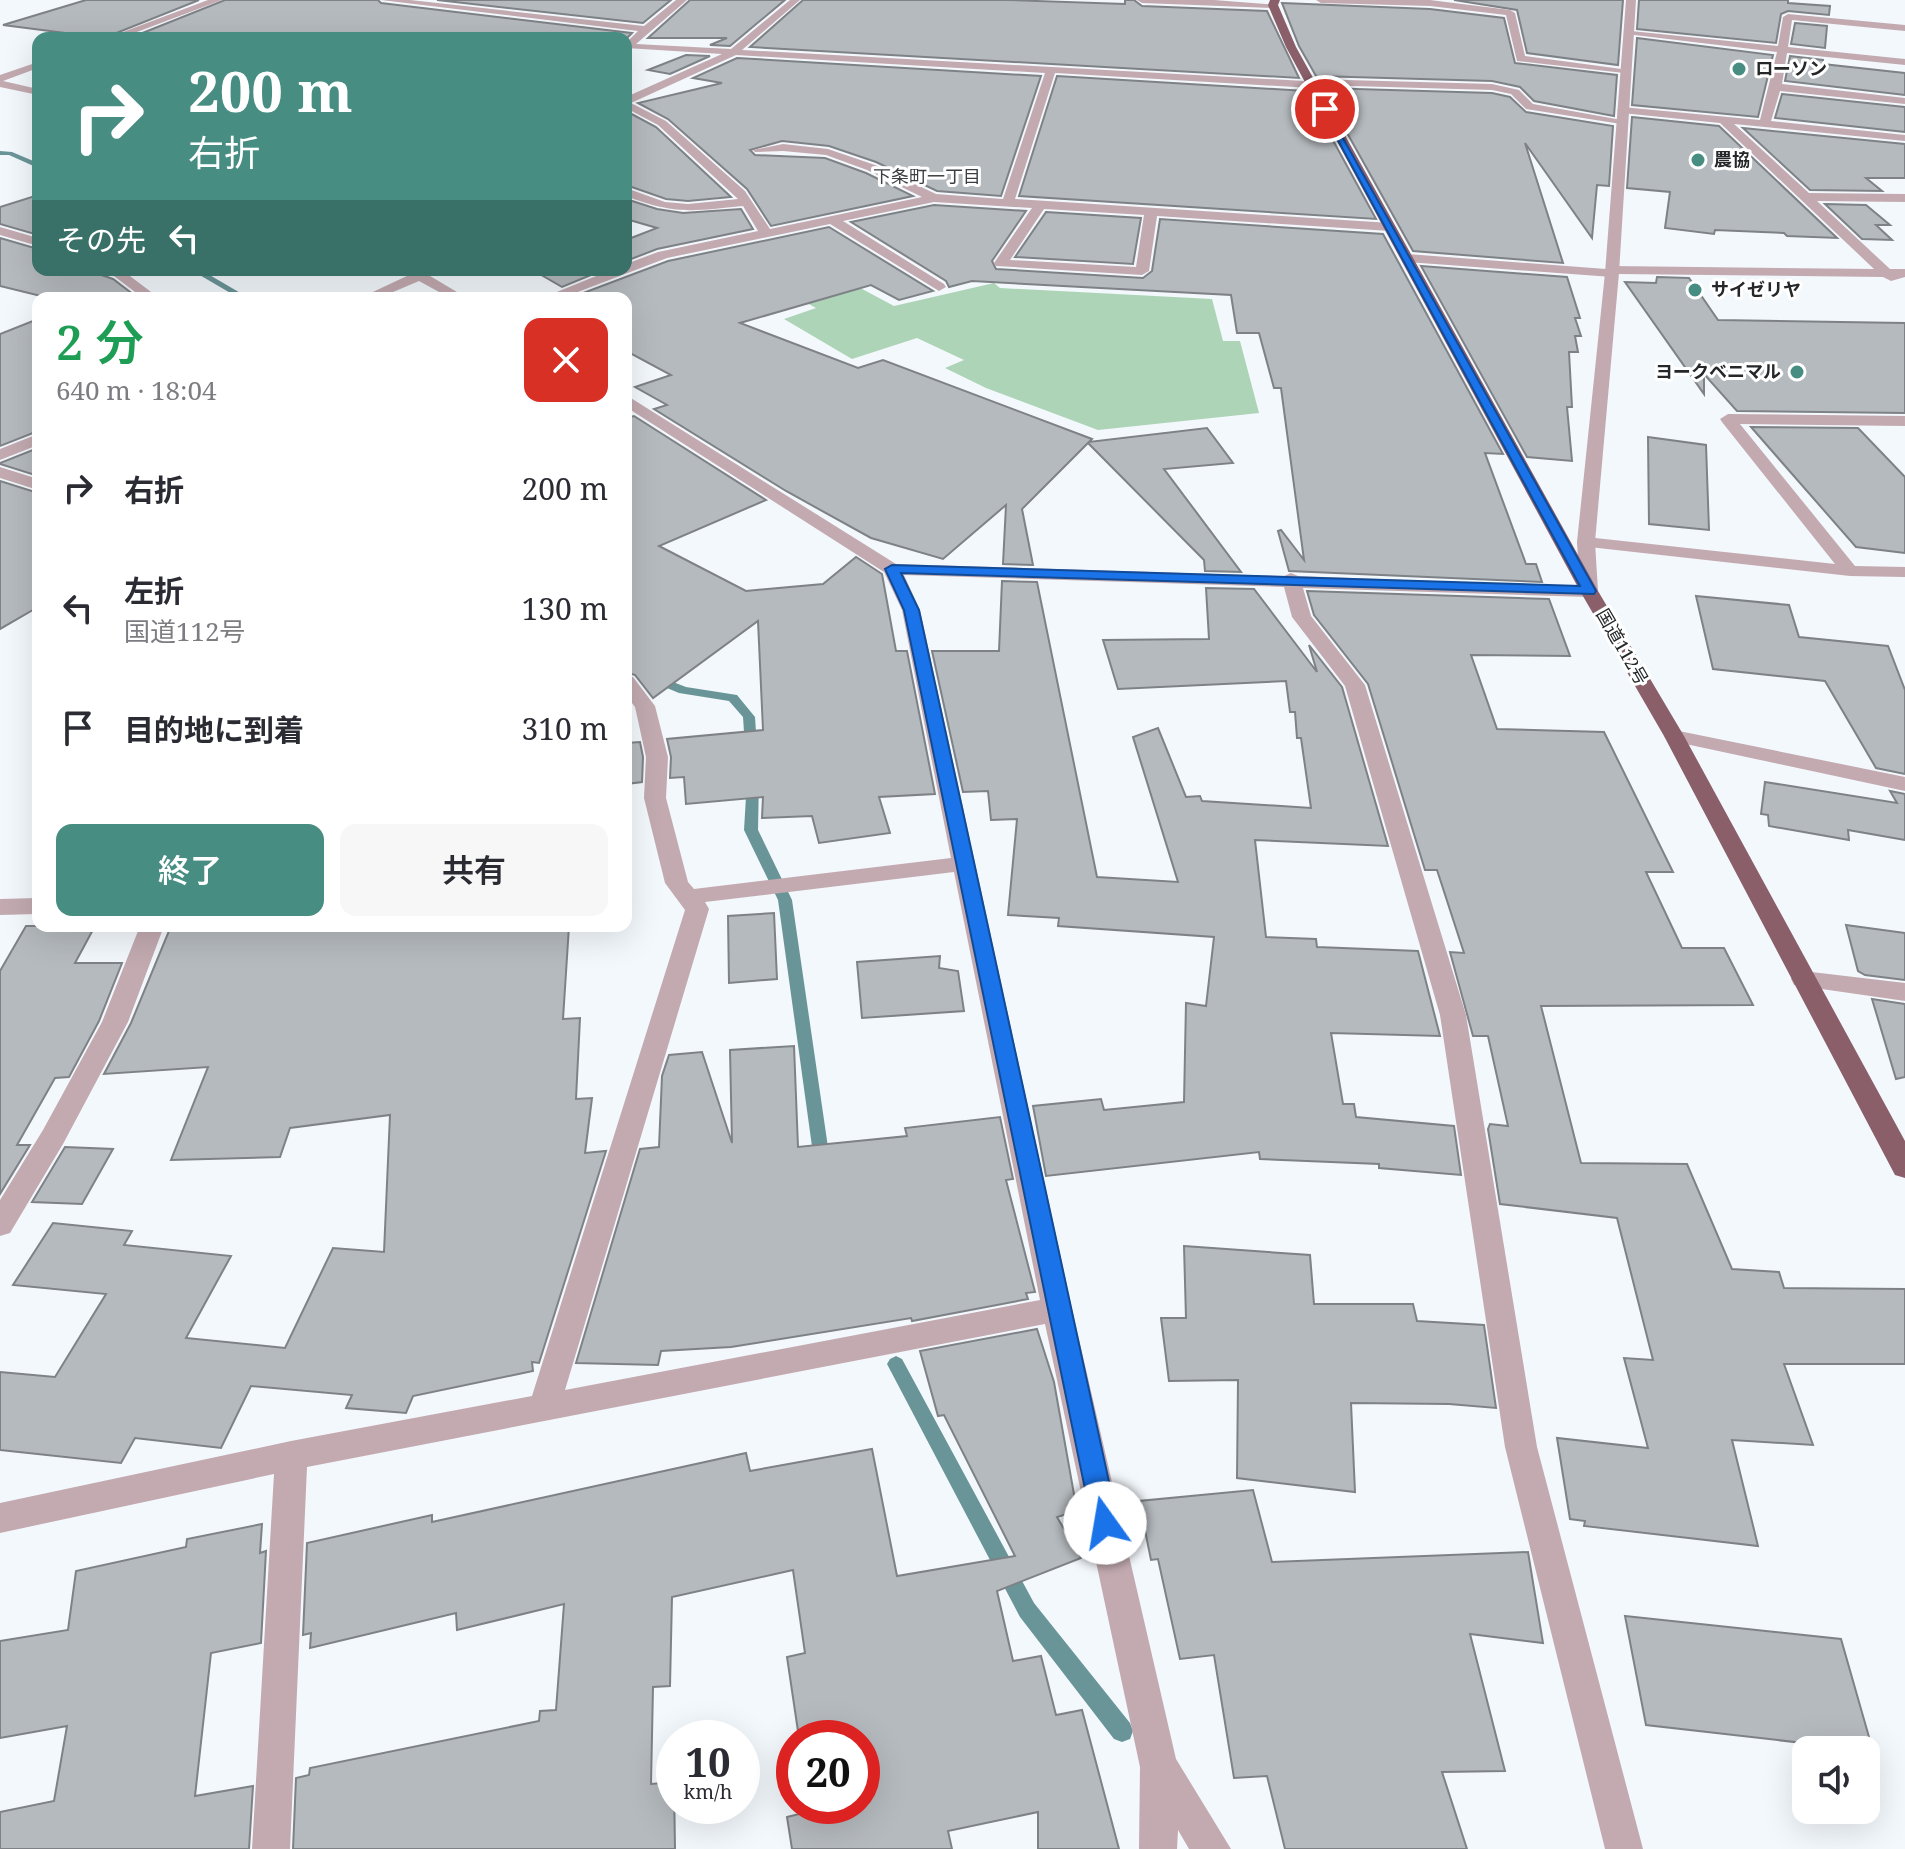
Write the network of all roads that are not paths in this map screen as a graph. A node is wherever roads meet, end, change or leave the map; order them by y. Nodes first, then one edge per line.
1 (217, 0) edge
2 (386, 0) edge
3 (682, 0) edge
4 (795, 0) edge
5 (1142, 0) edge
6 (1321, 0) edge
7 (1631, 0) edge
8 (1274, 2) edge
9 (1432, 2) edge
10 (1905, 28) edge
11 (646, 29) junction
12 (129, 32) edge
13 (1631, 34) junction
14 (632, 42) edge
15 (632, 46) edge
16 (1782, 50) junction
17 (731, 54) junction
18 (1905, 62) edge
19 (32, 68) edge
20 (1624, 70) junction
21 (1050, 72) junction
22 (1311, 83) junction
23 (3, 85) edge
24 (1776, 87) junction
25 (32, 91) edge
26 (632, 99) edge
27 (1905, 101) edge
28 (632, 106) edge
29 (1621, 116) junction
30 (1723, 120) junction
31 (1765, 123) junction
32 (1905, 138) edge
33 (759, 150) dead end
34 (632, 194) edge
35 (1806, 197) junction
36 (934, 198) junction
37 (1905, 198) edge
38 (1008, 201) junction
39 (746, 202) junction
40 (1040, 205) junction
41 (1151, 213) junction
42 (833, 220) junction
43 (1390, 227) junction
44 (0, 231) edge
45 (766, 233) junction
46 (32, 240) edge
47 (1407, 258) junction
48 (632, 266) edge
49 (1612, 272) junction
50 (1887, 273) junction
51 (1905, 273) edge
52 (121, 276) edge
53 (409, 276) edge
54 (420, 276) edge
55 (606, 276) edge
56 (939, 287) dead end
57 (1905, 290) edge
58 (144, 292) edge
59 (379, 292) edge
60 (449, 292) edge
61 (565, 292) edge
62 (632, 404) edge
63 (1905, 421) edge
64 (32, 442) edge
65 (0, 455) edge
66 (0, 472) edge
67 (32, 483) edge
68 (1586, 542) junction
69 (892, 569) junction
70 (1850, 571) junction
71 (1905, 572) edge
72 (1291, 579) junction
73 (1589, 591) junction
74 (632, 689) edge
75 (1674, 736) junction
76 (1905, 784) edge
77 (964, 864) junction
78 (687, 897) junction
79 (32, 906) edge
80 (0, 907) edge
81 (150, 932) edge
82 (1803, 979) junction
83 (1905, 992) edge
84 (1905, 1167) edge
85 (0, 1225) edge
86 (1057, 1309) junction
87 (544, 1407) junction
88 (291, 1456) junction
89 (0, 1518) edge
90 (1159, 1767) junction
91 (271, 1849) edge
92 (1158, 1849) edge
93 (1212, 1849) edge
94 (1624, 1849) edge

1 - 12 street
2 - 11 street
3 - 11 street
4 - 17 street
5 - 8 street
6 - 9 street
7 - 13 street
8 - 22 highway, 国道112号
9 - 20 street
10 - 16 street
11 - 14 street
13 - 16 street
13 - 20 street
15 - 17 street
16 - 18 street
16 - 24 street
17 - 21 street
17 - 26 street
19 - 23 street
20 - 29 street
21 - 22 street
21 - 38 street
22 - 29 street
22 - 43 highway, 国道112号
23 - 25 street
24 - 27 street
24 - 31 street
28 - 39 street
29 - 30 street
29 - 49 street
30 - 31 street
30 - 35 street
31 - 32 street
33 - 36 street
34 - 39 street
35 - 37 street
35 - 50 street
36 - 38 street
36 - 42 street
38 - 40 street
39 - 45 street
40 - 41 street
40 - 41 street
41 - 43 street
42 - 45 street
42 - 56 street
43 - 47 highway, 国道112号
44 - 46 street
45 - 48 street
47 - 49 street
47 - 73 highway, 国道112号
49 - 50 street
49 - 68 street
50 - 51 street
50 - 57 street
52 - 58 street
53 - 59 street
54 - 60 street
55 - 61 street
62 - 69 street
63 - 70 street
64 - 65 street
66 - 67 street
68 - 70 street
68 - 73 street
69 - 72 street
69 - 77 street
70 - 71 street
72 - 73 street
72 - 94 street
73 - 75 highway, 国道112号
74 - 78 street
75 - 76 street
75 - 82 highway, 国道112号
77 - 78 street
77 - 86 street
78 - 87 street
79 - 80 street
81 - 85 street
82 - 83 street
82 - 84 highway, 国道112号
86 - 87 street
86 - 90 street
87 - 88 street
88 - 89 street
88 - 91 street
90 - 92 street
90 - 93 street

